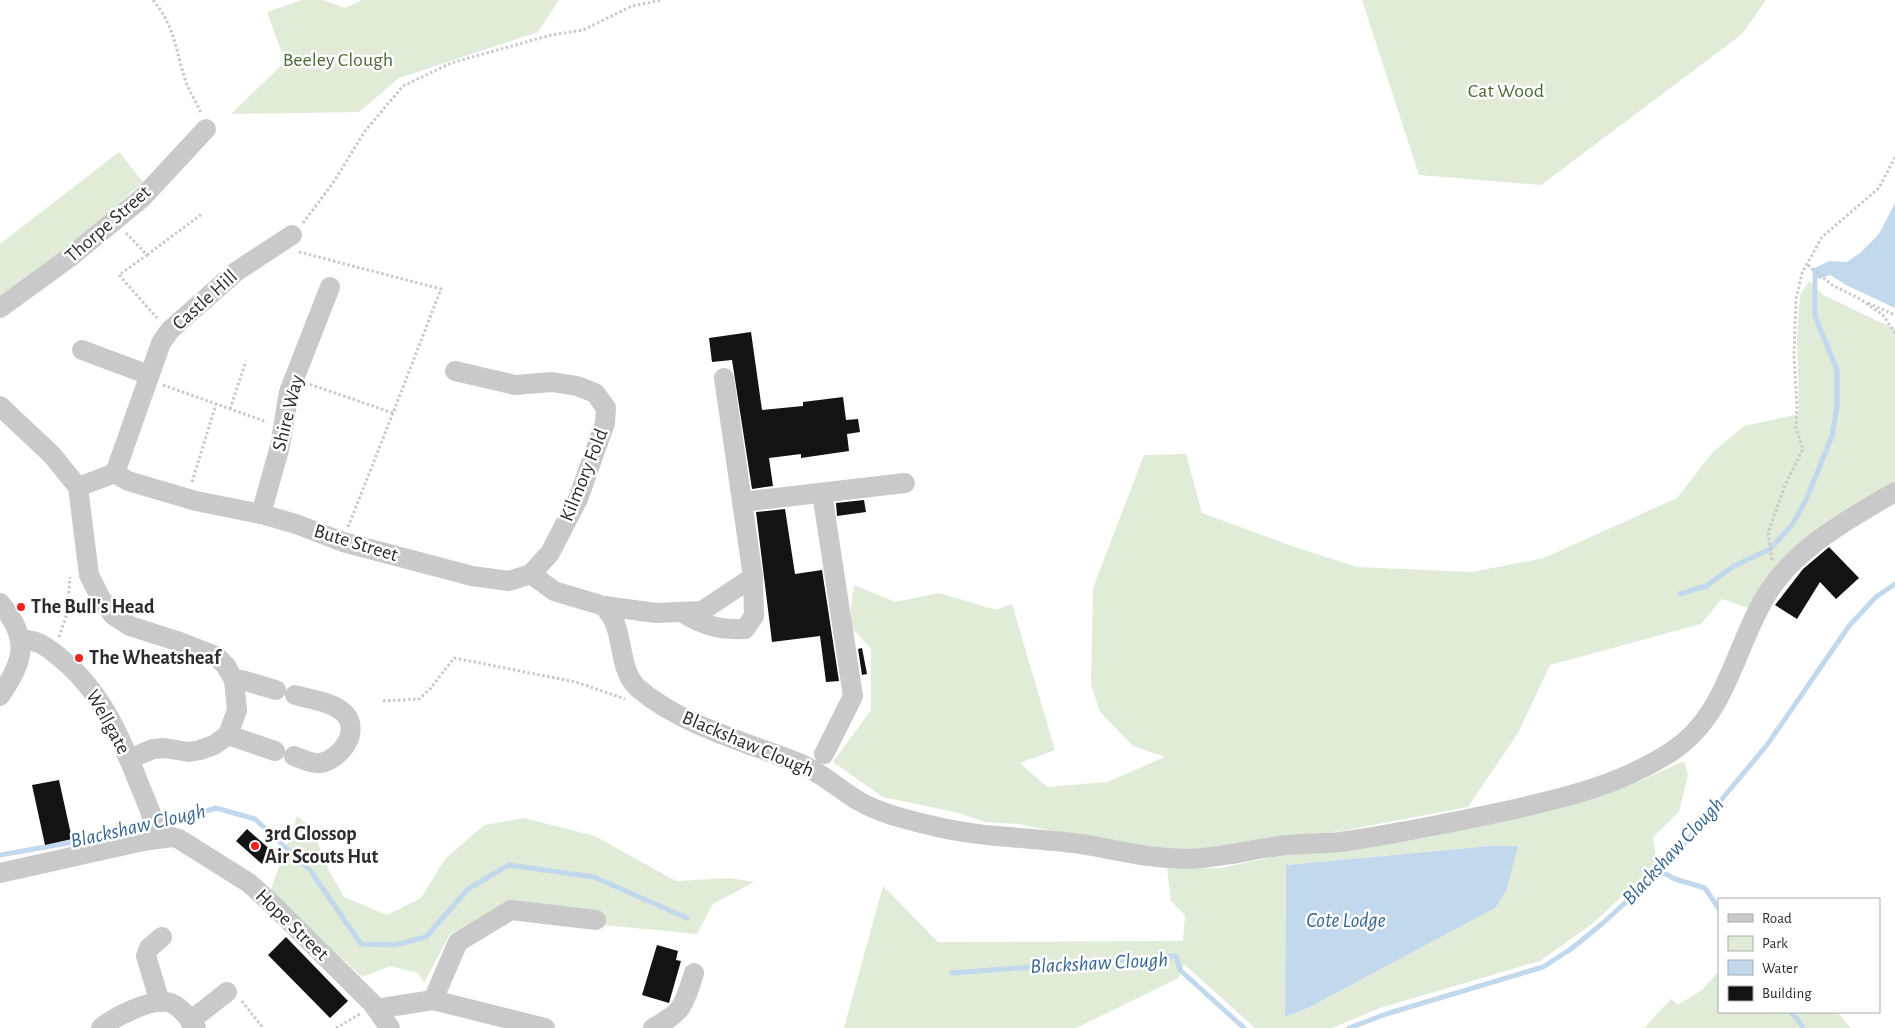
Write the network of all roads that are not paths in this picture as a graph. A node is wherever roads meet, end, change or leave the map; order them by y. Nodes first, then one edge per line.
1 (206, 129) road end
2 (292, 235) road end
3 (330, 287) dead end
4 (0, 308) edge
5 (82, 350) dead end
6 (455, 371) dead end
7 (149, 377) junction
8 (724, 378) dead end
9 (0, 406) edge
10 (115, 473) junction
11 (905, 483) dead end
12 (78, 487) junction
13 (1895, 492) edge
14 (822, 493) junction
15 (742, 502) junction
16 (261, 514) junction
17 (531, 574) junction
18 (753, 577) junction
19 (0, 603) edge
20 (604, 606) junction
21 (682, 612) junction
22 (21, 640) junction
23 (234, 680) junction
24 (0, 696) edge
25 (228, 735) junction
26 (824, 754) dead end
27 (129, 759) junction
28 (156, 831) junction
29 (0, 873) edge
30 (596, 920) dead end
31 (162, 937) dead end
32 (694, 973) dead end
33 (221, 997) road end
34 (433, 1000) junction
35 (160, 1002) junction
36 (374, 1006) junction
37 (193, 1024) edge
38 (101, 1028) edge
39 (390, 1028) edge
40 (545, 1028) edge
41 (653, 1028) edge

1 - 4 street, Thorpe Street
2 - 7 street, Castle Hill
3 - 16 street, Shire Way
5 - 7 street
6 - 17 street, Kilmory Fold
7 - 10 street, Castle Hill
8 - 15 street
9 - 12 street
10 - 12 street
10 - 16 street, Bute Street
11 - 14 street
12 - 23 street
13 - 20 street, Blackshaw Clough
14 - 15 street
14 - 26 street
15 - 18 street
16 - 17 street, Bute Street
17 - 20 street
18 - 21 street
18 - 21 street
19 - 22 street
20 - 21 street
22 - 24 street
22 - 27 street, Wellgate
23 - 25 street
23 - 25 street
25 - 27 street
27 - 28 street, Wellgate
28 - 29 street
28 - 36 street, Hope Street
30 - 34 street
31 - 35 street
32 - 41 street
33 - 37 street
34 - 36 street
34 - 40 street
35 - 37 street
35 - 38 street
36 - 39 street, Hope Street

